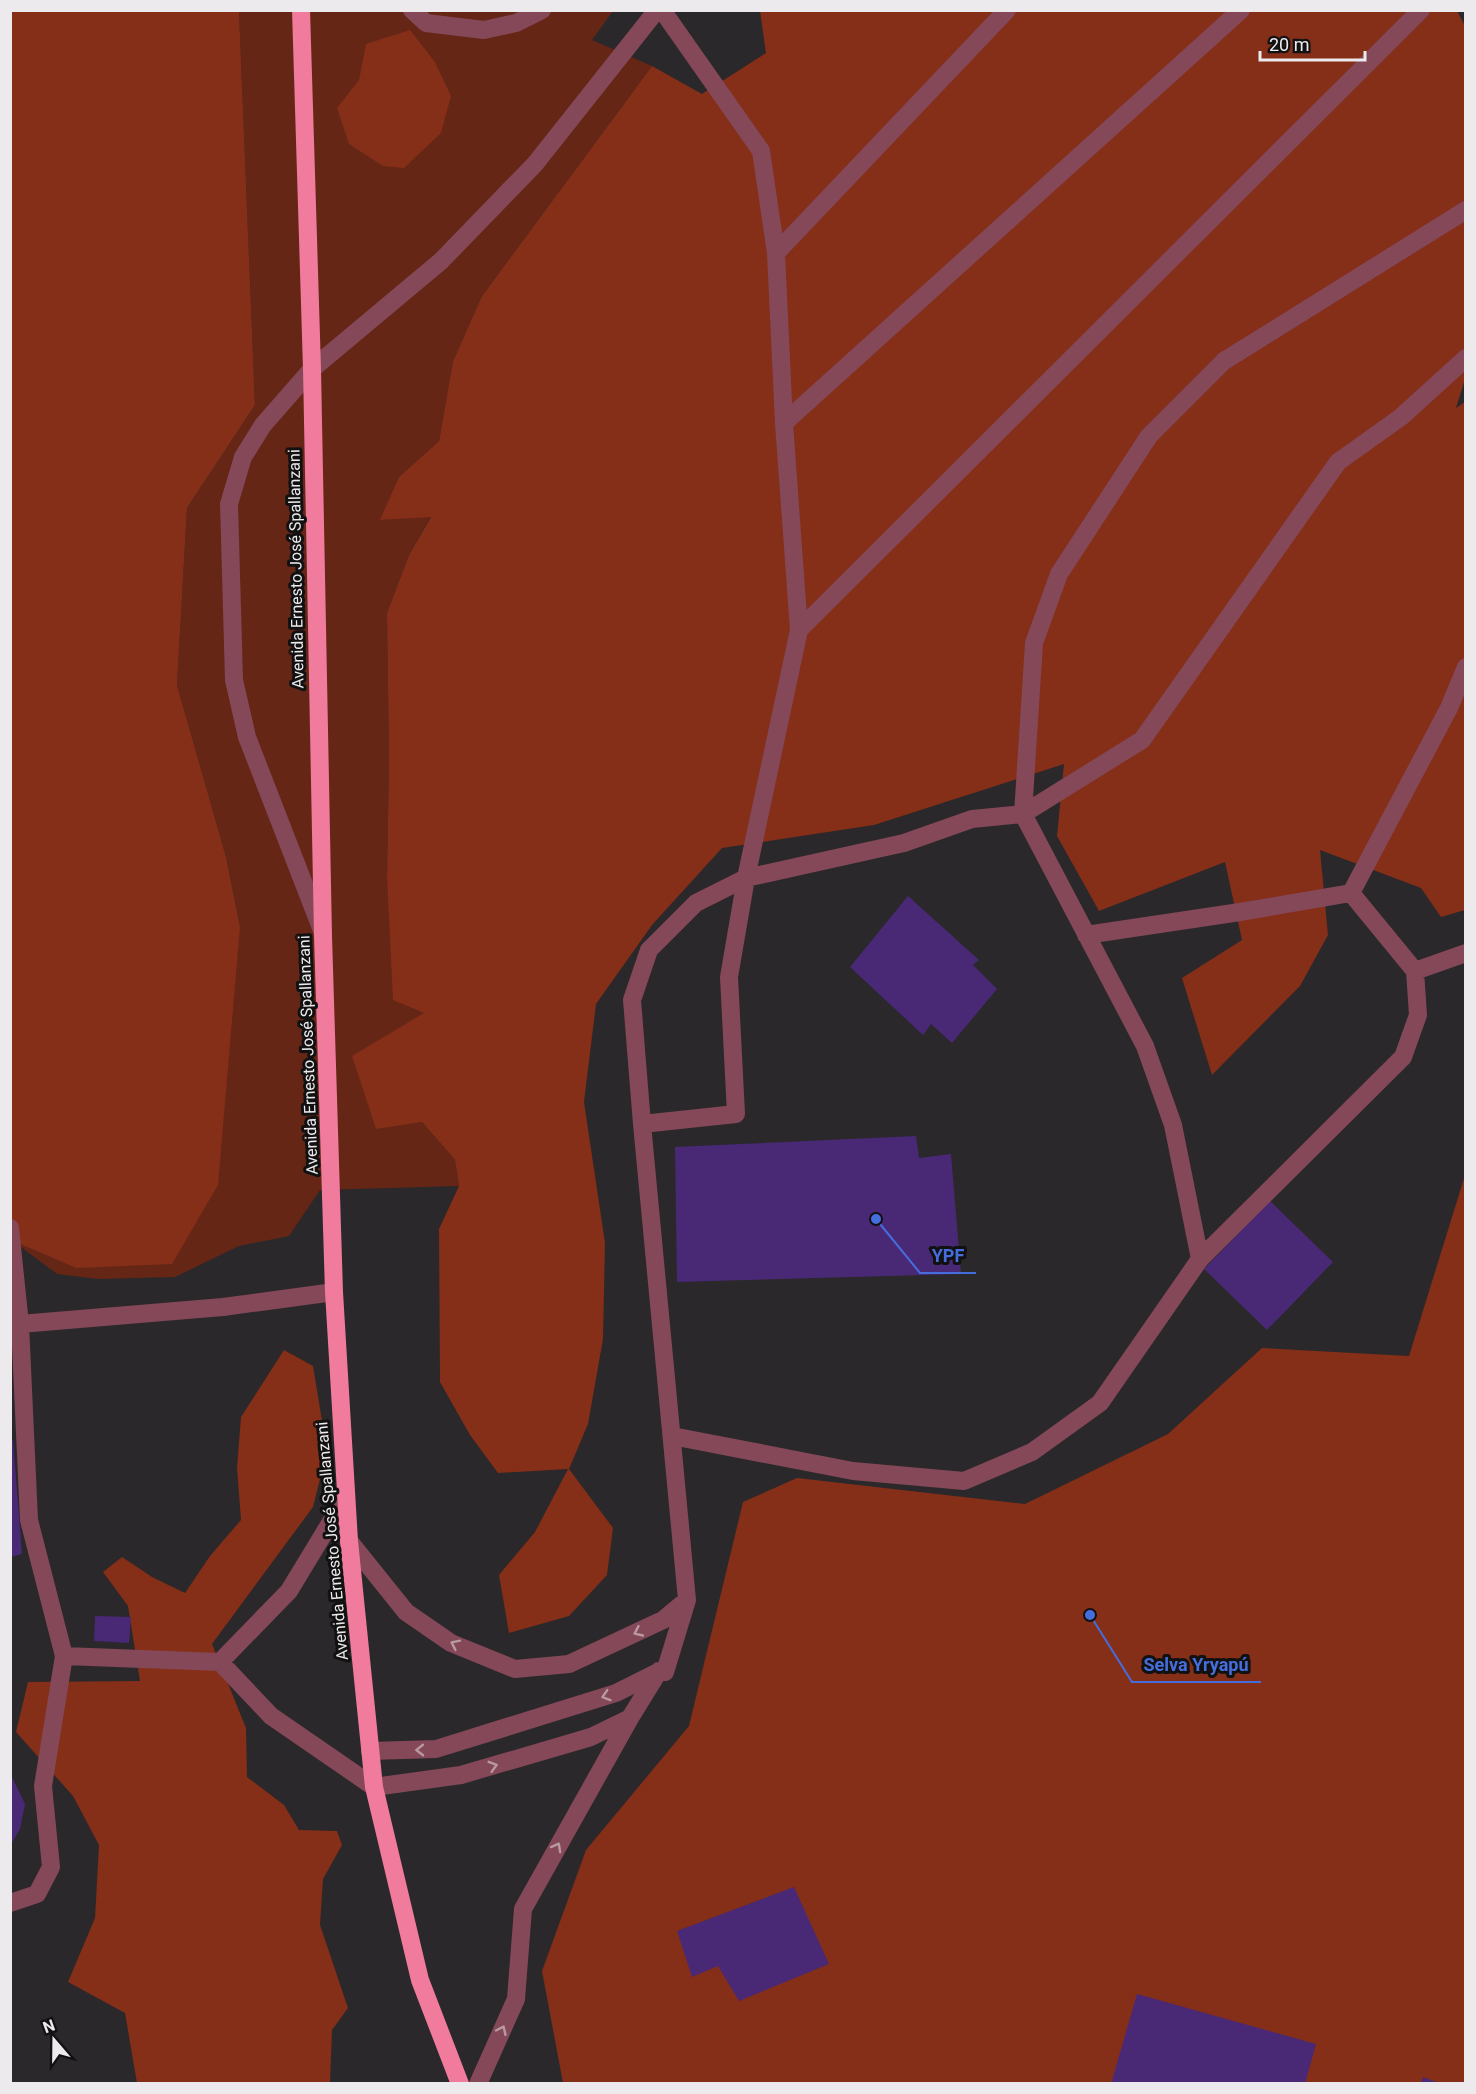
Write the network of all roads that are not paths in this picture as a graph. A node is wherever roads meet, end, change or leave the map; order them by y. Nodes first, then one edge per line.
1 (301, 10) edge
2 (412, 10) edge
3 (542, 10) edge
4 (659, 10) edge
5 (1007, 10) edge
6 (1241, 10) edge
7 (1421, 10) edge
8 (1466, 210) edge
9 (776, 253) junction
10 (1466, 358) edge
11 (312, 369) junction
12 (784, 423) junction
13 (799, 630) junction
14 (1466, 667) edge
15 (1023, 814) junction
16 (746, 878) junction
17 (1351, 893) junction
18 (1086, 935) junction
19 (323, 936) junction
20 (1466, 953) edge
21 (1415, 971) junction
22 (642, 1124) junction
23 (10, 1228) edge
24 (1200, 1259) junction
25 (334, 1292) junction
26 (20, 1324) junction
27 (672, 1436) junction
28 (346, 1497) junction
29 (349, 1541) junction
30 (687, 1600) junction
31 (64, 1656) junction
32 (220, 1662) junction
33 (662, 1672) junction
34 (630, 1718) junction
35 (370, 1750) junction
36 (374, 1787) junction
37 (10, 1903) edge
38 (460, 2084) edge
39 (478, 2084) edge

1 - 11 highway, Avenida Ernesto José Spallanzani
2 - 3 lane
4 - 9 lane
4 - 11 lane
5 - 9 lane
6 - 12 lane
7 - 13 lane
8 - 15 lane
9 - 12 lane
10 - 15 lane
11 - 19 highway, Avenida Ernesto José Spallanzani
11 - 19 lane
12 - 13 lane
13 - 16 lane
14 - 17 lane
15 - 16 lane
15 - 18 lane
16 - 22 lane
16 - 22 lane
17 - 18 lane
17 - 21 lane
18 - 24 lane
19 - 25 highway, Avenida Ernesto José Spallanzani
20 - 21 lane
21 - 24 lane
22 - 27 lane
23 - 26 lane
24 - 27 lane
25 - 26 lane
25 - 28 highway, Avenida Ernesto José Spallanzani
26 - 31 lane
27 - 30 lane
28 - 29 highway, Avenida Ernesto José Spallanzani
28 - 32 lane
30 -> 29 lane
29 - 35 highway, Avenida Ernesto José Spallanzani
30 - 33 lane
31 - 32 lane
31 - 37 lane
32 - 36 lane
33 - 34 lane
33 -> 35 lane
36 -> 34 lane
39 -> 34 lane
35 - 36 highway, Avenida Ernesto José Spallanzani
36 - 38 highway, Avenida Ernesto José Spallanzani

